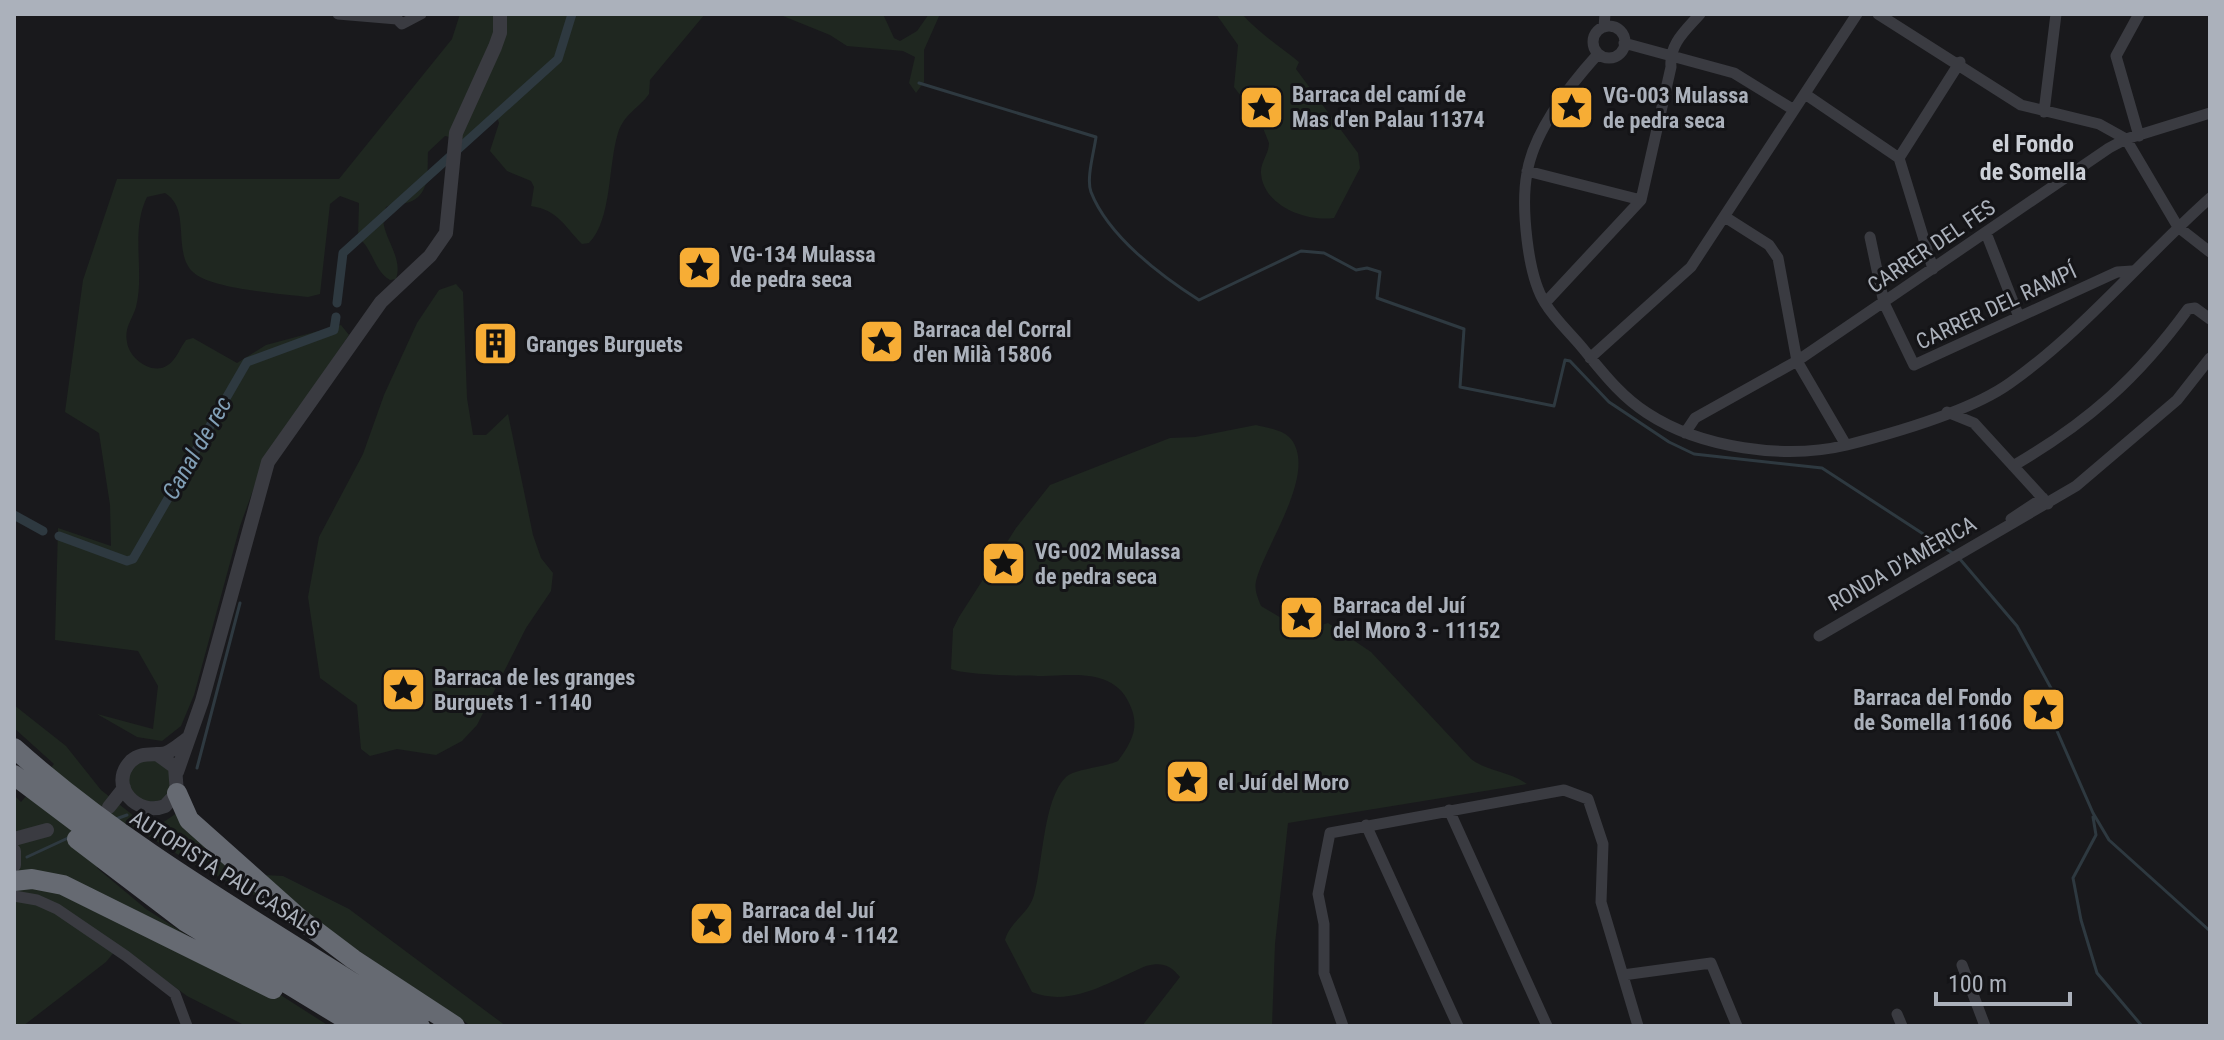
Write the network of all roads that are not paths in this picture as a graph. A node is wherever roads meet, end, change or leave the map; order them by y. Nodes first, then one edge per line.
1 (338, 14) edge
2 (421, 14) edge
3 (500, 14) edge
4 (1700, 14) edge
5 (1857, 14) edge
6 (1878, 14) edge
7 (2056, 14) edge
8 (2139, 14) edge
9 (1604, 20) edge
10 (1624, 43) junction
11 (1598, 54) junction
12 (1670, 55) junction
13 (1960, 62) junction
14 (1805, 94) junction
15 (1794, 110) junction
16 (2044, 112) junction
17 (2210, 113) edge
18 (2132, 137) junction
19 (1899, 158) junction
20 (1527, 171) junction
21 (2210, 198) edge
22 (1641, 200) junction
23 (1725, 217) junction
24 (2178, 227) junction
25 (1986, 233) junction
26 (1870, 237) dead end
27 (2210, 252) edge
28 (1933, 269) junction
29 (2133, 271) junction
30 (1545, 303) junction
31 (1884, 303) junction
32 (2019, 317) junction
33 (2210, 319) edge
34 (1590, 358) junction
35 (2210, 358) edge
36 (1797, 361) junction
37 (1971, 402) junction
38 (1947, 412) junction
39 (1974, 423) junction
40 (1685, 433) junction
41 (1846, 445) junction
42 (2013, 466) junction
43 (2045, 501) junction
44 (1819, 636) dead end
45 (187, 738) junction
46 (14, 748) edge
47 (157, 754) junction
48 (177, 772) junction
49 (14, 775) edge
50 (24, 789) edge
51 (177, 793) junction
52 (1449, 810) junction
53 (1366, 825) junction
54 (47, 830) dead end
55 (22, 838) edge
56 (117, 846) junction
57 (14, 852) edge
58 (14, 865) edge
59 (14, 881) edge
60 (14, 896) edge
61 (353, 959) junction
62 (1962, 965) dead end
63 (1623, 975) junction
64 (1897, 1014) dead end
65 (187, 1026) edge
66 (342, 1026) edge
67 (357, 1026) edge
68 (389, 1026) edge
69 (420, 1026) edge
70 (455, 1026) edge
71 (1343, 1026) edge
72 (1458, 1026) edge
73 (1547, 1026) edge
74 (1638, 1026) edge
75 (1737, 1026) edge
76 (1902, 1026) edge
77 (1985, 1026) edge

1 - 2 street
3 - 45 street
4 - 12 street
5 - 14 street
6 - 13 street
7 - 16 street
8 - 18 street
9 - 10 street
9 - 11 street
10 - 11 street
10 - 12 street
11 - 20 street
12 - 15 street
12 - 22 street
13 - 16 street
13 - 19 street
14 - 15 street
14 - 19 street
15 - 23 street
16 - 18 street
17 - 18 street, CARRER DEL FES
18 - 24 street
18 - 25 street, CARRER DEL FES
19 - 28 street
20 - 22 street
20 - 30 street
21 - 24 street
22 - 30 street
23 - 34 street
23 - 36 street
24 - 27 street
24 - 29 street
25 - 28 street, CARRER DEL FES
25 - 32 street
26 - 31 street, CARRER DEL RAMPÍ
28 - 31 street, CARRER DEL FES
29 - 32 street, CARRER DEL RAMPÍ
29 - 37 street
30 - 34 street
31 - 32 street, CARRER DEL RAMPÍ
31 - 36 street, CARRER DEL FES
33 - 42 street
34 - 40 street
35 - 43 street, RONDA D'AMÈRICA
36 - 40 street, CARRER DEL FES
36 - 41 street
37 - 38 street
37 - 39 street
38 - 39 street
38 - 41 street
39 - 42 street
40 - 41 street
42 - 43 street
43 - 44 street, RONDA D'AMÈRICA
45 - 47 street
45 - 48 street
46 - 56 highway, AUTOPISTA PAU CASALS
47 - 48 street
47 - 51 street
48 - 51 street
49 - 50 highway, AUTOPISTA PAU CASALS
50 - 56 highway, AUTOPISTA PAU CASALS
51 - 61 highway
52 - 53 street
52 - 63 street
52 - 73 street
53 - 71 street
53 - 72 street
54 - 55 street
55 - 57 street
56 - 61 highway
56 - 67 highway
56 - 68 highway, AUTOPISTA PAU CASALS
56 - 69 highway, AUTOPISTA PAU CASALS
57 - 58 street
59 - 66 highway
60 - 65 street
61 - 70 highway
62 - 77 street
63 - 74 street
63 - 75 street
64 - 76 street

